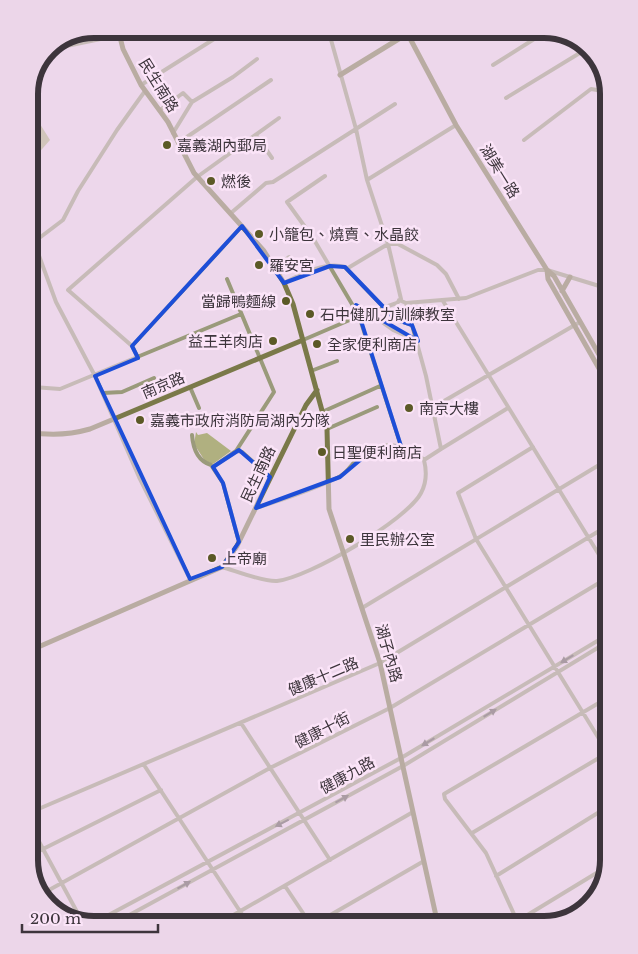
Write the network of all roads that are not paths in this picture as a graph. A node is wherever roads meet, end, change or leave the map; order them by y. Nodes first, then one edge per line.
1 (115, 37) edge
2 (120, 37) edge
3 (217, 37) edge
4 (330, 38) edge
5 (396, 38) edge
6 (410, 38) edge
7 (537, 38) edge
8 (63, 47) edge
9 (581, 52) edge
10 (258, 59) dead end
11 (493, 65) dead end
12 (340, 75) junction
13 (272, 80) dead end
14 (142, 85) junction
15 (600, 90) edge
16 (145, 91) junction
17 (506, 98) dead end
18 (192, 102) junction
19 (395, 104) dead end
20 (160, 110) junction
21 (279, 118) dead end
22 (456, 125) junction
23 (356, 129) junction
24 (173, 133) junction
25 (256, 135) junction
26 (524, 140) dead end
27 (178, 144) junction
28 (272, 158) dead end
29 (325, 176) dead end
30 (196, 177) junction
31 (366, 180) junction
32 (231, 213) junction
33 (242, 226) junction
34 (38, 239) edge
35 (388, 244) junction
36 (38, 252) edge
37 (289, 258) dead end
38 (330, 266) junction
39 (274, 268) junction
40 (348, 268) junction
41 (547, 270) junction
42 (551, 277) junction
43 (570, 277) junction
44 (227, 279) dead end
45 (284, 283) junction
46 (600, 286) edge
47 (562, 291) junction
48 (459, 299) junction
49 (399, 300) junction
50 (443, 301) junction
51 (406, 303) junction
52 (384, 306) junction
53 (368, 312) junction
54 (241, 314) junction
55 (359, 316) junction
56 (580, 322) junction
57 (575, 325) junction
58 (412, 326) junction
59 (303, 340) junction
60 (418, 341) junction
61 (132, 346) junction
62 (600, 356) edge
63 (259, 357) junction
64 (138, 358) junction
65 (337, 361) dead end
66 (600, 370) edge
67 (311, 371) junction
68 (489, 375) junction
69 (96, 376) junction
70 (154, 378) dead end
71 (380, 386) junction
72 (38, 387) edge
73 (190, 387) junction
74 (317, 390) junction
75 (103, 393) junction
76 (377, 407) dead end
77 (200, 408) dead end
78 (432, 408) junction
79 (508, 408) junction
80 (322, 412) junction
81 (116, 418) junction
82 (327, 429) junction
83 (38, 434) edge
84 (192, 435) dead end
85 (401, 446) junction
86 (533, 448) junction
87 (441, 449) junction
88 (236, 451) junction
89 (424, 460) junction
90 (600, 465) edge
91 (213, 467) junction
92 (270, 477) junction
93 (328, 481) junction
94 (559, 490) junction
95 (256, 508) junction
96 (600, 531) edge
97 (589, 538) junction
98 (476, 539) junction
99 (240, 540) junction
100 (343, 552) junction
101 (600, 556) edge
102 (222, 567) junction
103 (190, 579) junction
104 (600, 582) edge
105 (506, 588) junction
106 (362, 608) junction
107 (528, 624) junction
108 (600, 639) edge
109 (600, 646) edge
110 (37, 648) edge
111 (380, 663) junction
112 (554, 667) junction
113 (558, 672) junction
114 (600, 702) edge
115 (390, 708) junction
116 (582, 712) junction
117 (241, 723) junction
118 (600, 740) edge
119 (401, 758) junction
120 (600, 759) edge
121 (144, 765) junction
122 (403, 766) junction
123 (270, 768) junction
124 (161, 790) junction
125 (37, 810) edge
126 (413, 812) junction
127 (600, 812) edge
128 (300, 814) junction
129 (180, 819) junction
130 (304, 820) junction
131 (472, 833) junction
132 (37, 837) edge
133 (44, 849) junction
134 (37, 852) edge
135 (330, 860) junction
136 (424, 861) junction
137 (207, 862) junction
138 (212, 870) junction
139 (600, 871) edge
140 (496, 876) junction
141 (63, 883) junction
142 (285, 886) junction
143 (47, 891) edge
144 (240, 912) junction
145 (79, 914) edge
146 (436, 914) joint
147 (107, 916) edge
148 (128, 916) edge
149 (233, 916) edge
150 (243, 916) edge
151 (306, 916) edge
152 (328, 916) edge
153 (433, 916) edge
154 (515, 916) edge
155 (529, 916) edge

1 - 8 street
2 - 14 street, 民生南路
3 - 14 street
4 - 12 street
5 - 12 street
6 - 22 street, 湖美一路
7 - 11 street
9 - 17 street
10 - 18 street
12 - 23 street
13 - 27 street
14 - 16 street, 民生南路
15 - 26 street
16 - 20 street, 民生南路
16 - 34 street
18 - 20 street
18 - 24 street
19 - 23 street
20 - 24 street, 民生南路
21 - 25 street
22 - 31 street
22 - 41 street, 湖美一路
23 - 31 street
23 - 32 street
24 - 27 street, 民生南路
25 - 28 street
25 - 30 street
27 - 30 street, 民生南路
29 - 38 street
30 - 32 street, 民生南路
30 - 61 street
31 - 35 street
32 - 33 street, 民生南路
33 - 39 street, 民生南路
33 - 61 street
35 - 40 street
35 - 48 street
35 - 49 street
36 - 69 street
37 - 39 street
38 - 40 street
38 - 45 street
38 - 55 street
39 - 45 street, 民生南路
40 - 52 street
41 - 42 street, 湖美一路
41 - 43 street
41 - 48 street
42 - 47 street
42 - 57 street, 湖美一路
43 - 46 street
43 - 47 street
44 - 54 street
45 - 59 street, 民生南路
47 - 56 street
48 - 50 street
49 - 51 street
49 - 52 street
50 - 51 street
50 - 68 street
51 - 58 street
52 - 53 street
52 - 58 street
53 - 55 street
53 - 60 street
54 - 63 street
54 - 64 street
55 - 59 street
55 - 71 street
56 - 57 street
56 - 62 street
57 - 66 street, 湖美一路
57 - 68 street
58 - 60 street
59 - 63 street, 南京路
59 - 67 street, 民生南路
60 - 78 street
61 - 64 street
63 - 73 street, 南京路
63 - 88 street
64 - 69 street
65 - 67 street
67 - 74 street, 民生南路
68 - 78 street
68 - 79 street
69 - 72 street
69 - 75 street
70 - 75 street
71 - 80 street
71 - 85 street
73 - 77 street
73 - 81 street, 南京路
74 - 80 street, 湖子內路
74 - 92 street, 民生南路
75 - 81 street
76 - 82 street
78 - 87 street
79 - 86 street
79 - 87 street
80 - 82 street, 湖子內路
81 - 83 street, 南京路
81 - 103 street
82 - 93 street, 湖子內路
84 - 91 street
85 - 89 street
85 - 93 street
86 - 94 street
86 - 98 street
87 - 89 street
88 - 91 street
88 - 92 street
89 - 100 street
90 - 94 street
91 - 99 street
92 - 95 street, 民生南路
93 - 95 street
93 - 100 street, 湖子內路
94 - 97 street
94 - 98 street
95 - 99 street, 民生南路
96 - 97 street, 健康十二路
97 - 101 street
97 - 105 street, 健康十二路
98 - 105 street
98 - 106 street
99 - 102 street, 民生南路
100 - 102 street
100 - 106 street, 湖子內路
102 - 103 street
103 - 110 street
104 - 107 street, 健康十街
105 - 107 street
105 - 111 street, 健康十二路
106 - 111 street, 湖子內路
107 - 112 street
107 - 115 street, 健康十街
108 -> 112 street, 健康九路
109 - 113 street
111 - 115 street, 湖子內路
111 - 117 street, 健康十二路
112 - 113 street
112 -> 119 street, 健康九路
113 - 116 street
122 -> 113 street
114 - 116 street
115 - 119 street, 湖子內路
115 - 123 street, 健康十街
116 - 118 street
116 - 131 street
117 - 121 street, 健康十二路
117 - 123 street
119 - 122 street, 湖子內路
119 - 128 street, 健康九路
120 - 131 street
121 - 124 street
121 - 125 street, 健康十二路
122 - 126 street, 湖子內路
130 -> 122 street
123 - 128 street
123 - 129 street, 健康十街
124 - 129 street
124 - 133 street
126 - 135 street
126 - 136 street, 湖子內路
127 - 140 street
128 - 130 street
128 -> 137 street, 健康九路
129 - 137 street
129 - 141 street, 健康十街
130 - 135 street
130 - 138 street
131 - 140 street
132 - 133 street
133 - 134 street
133 - 141 street
135 - 142 street
136 - 146 street, 湖子內路
136 - 152 street
137 - 138 street
137 - 147 street, 健康九路
138 - 144 street
148 -> 138 street
139 - 155 street
140 - 154 street
141 - 143 street, 健康十街
141 - 145 street
142 - 144 street
142 - 151 street
144 - 149 street
144 - 150 street
146 - 153 street

